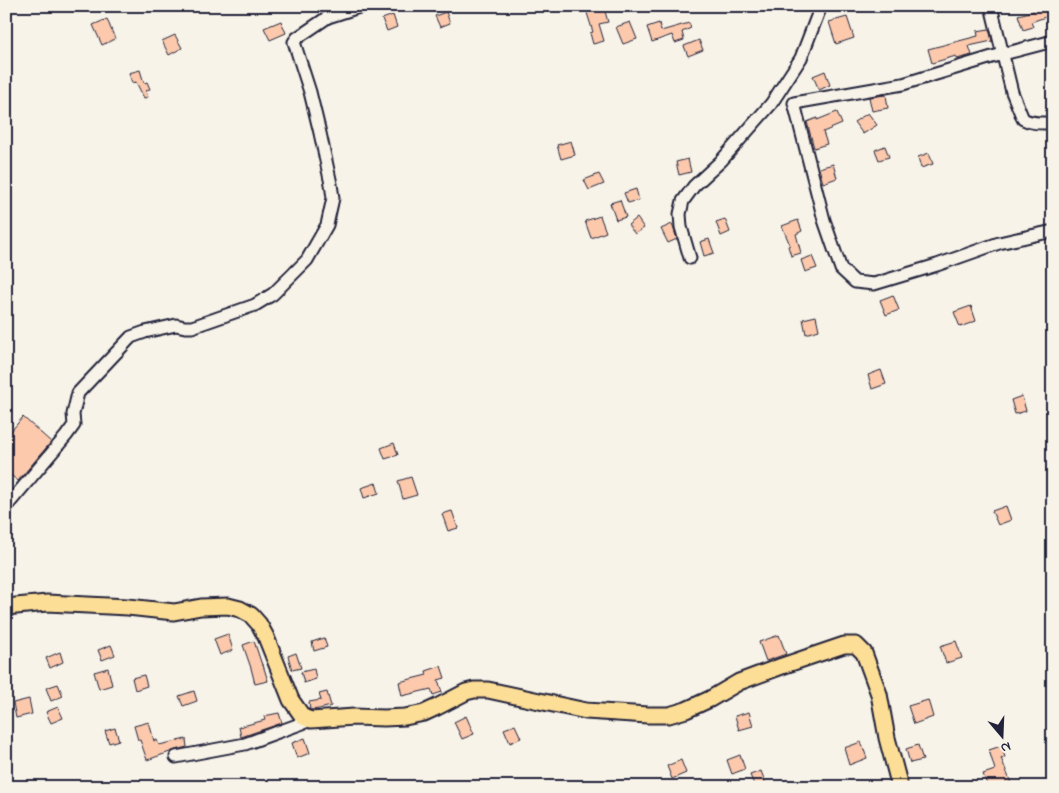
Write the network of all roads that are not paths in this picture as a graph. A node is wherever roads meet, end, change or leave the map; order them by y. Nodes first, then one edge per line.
1 (362, 6) edge
2 (821, 6) edge
3 (991, 6) edge
4 (1053, 41) edge
5 (1003, 54) junction
6 (786, 81) junction
7 (794, 104) junction
8 (1053, 123) edge
9 (1053, 231) edge
10 (690, 258) dead end
11 (6, 507) edge
12 (6, 607) edge
13 (311, 720) junction
14 (176, 757) dead end
15 (900, 787) edge

1 - 11 street
2 - 6 street
3 - 5 street
4 - 5 street
5 - 7 street
5 - 8 street
6 - 7 street
6 - 10 street
7 - 9 street
12 - 13 main road
13 - 14 street
13 - 15 main road

